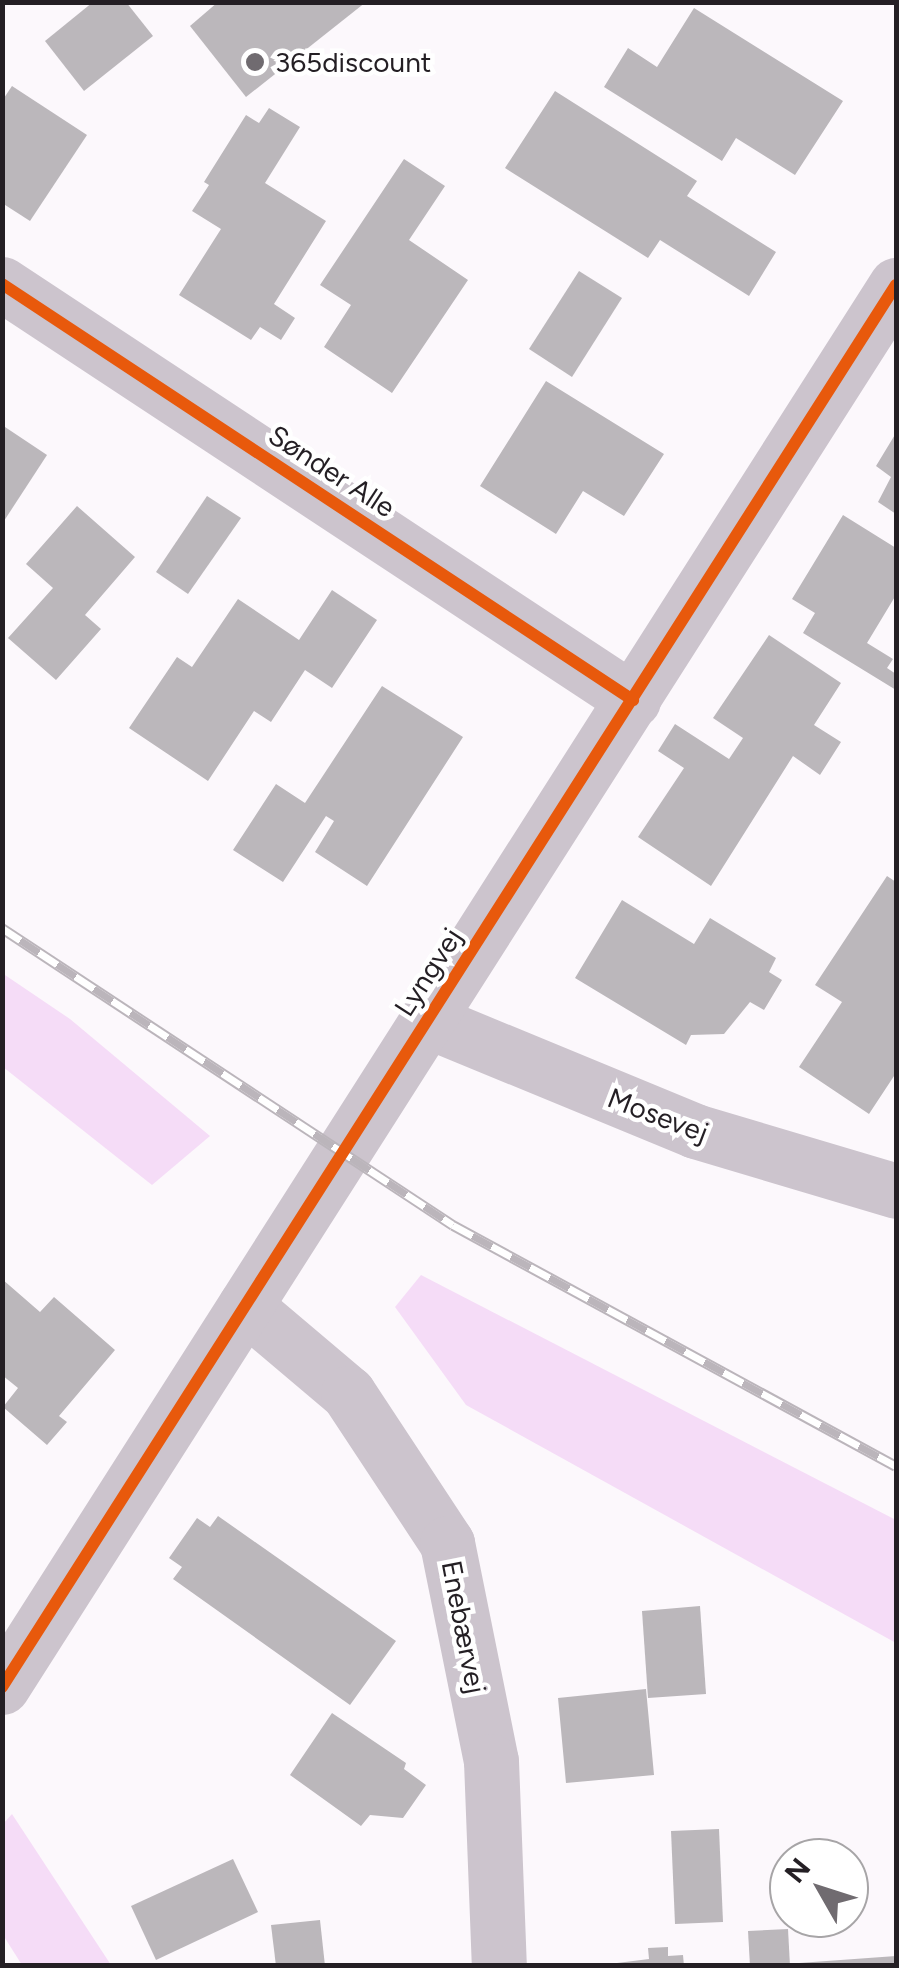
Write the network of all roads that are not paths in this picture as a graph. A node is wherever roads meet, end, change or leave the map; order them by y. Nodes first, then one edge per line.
1 (2, 284) edge
2 (896, 285) edge
3 (633, 700) junction
4 (426, 1020) junction
5 (896, 1190) edge
6 (245, 1306) junction
7 (2, 1687) edge
8 (499, 1966) edge

1 - 3 street, Sønder Alle
2 - 3 street, Lyngvej
3 - 4 street, Lyngvej
4 - 5 street, Mosevej
4 - 6 street, Lyngvej
6 - 7 street, Lyngvej
6 - 8 street, Enebærvej

